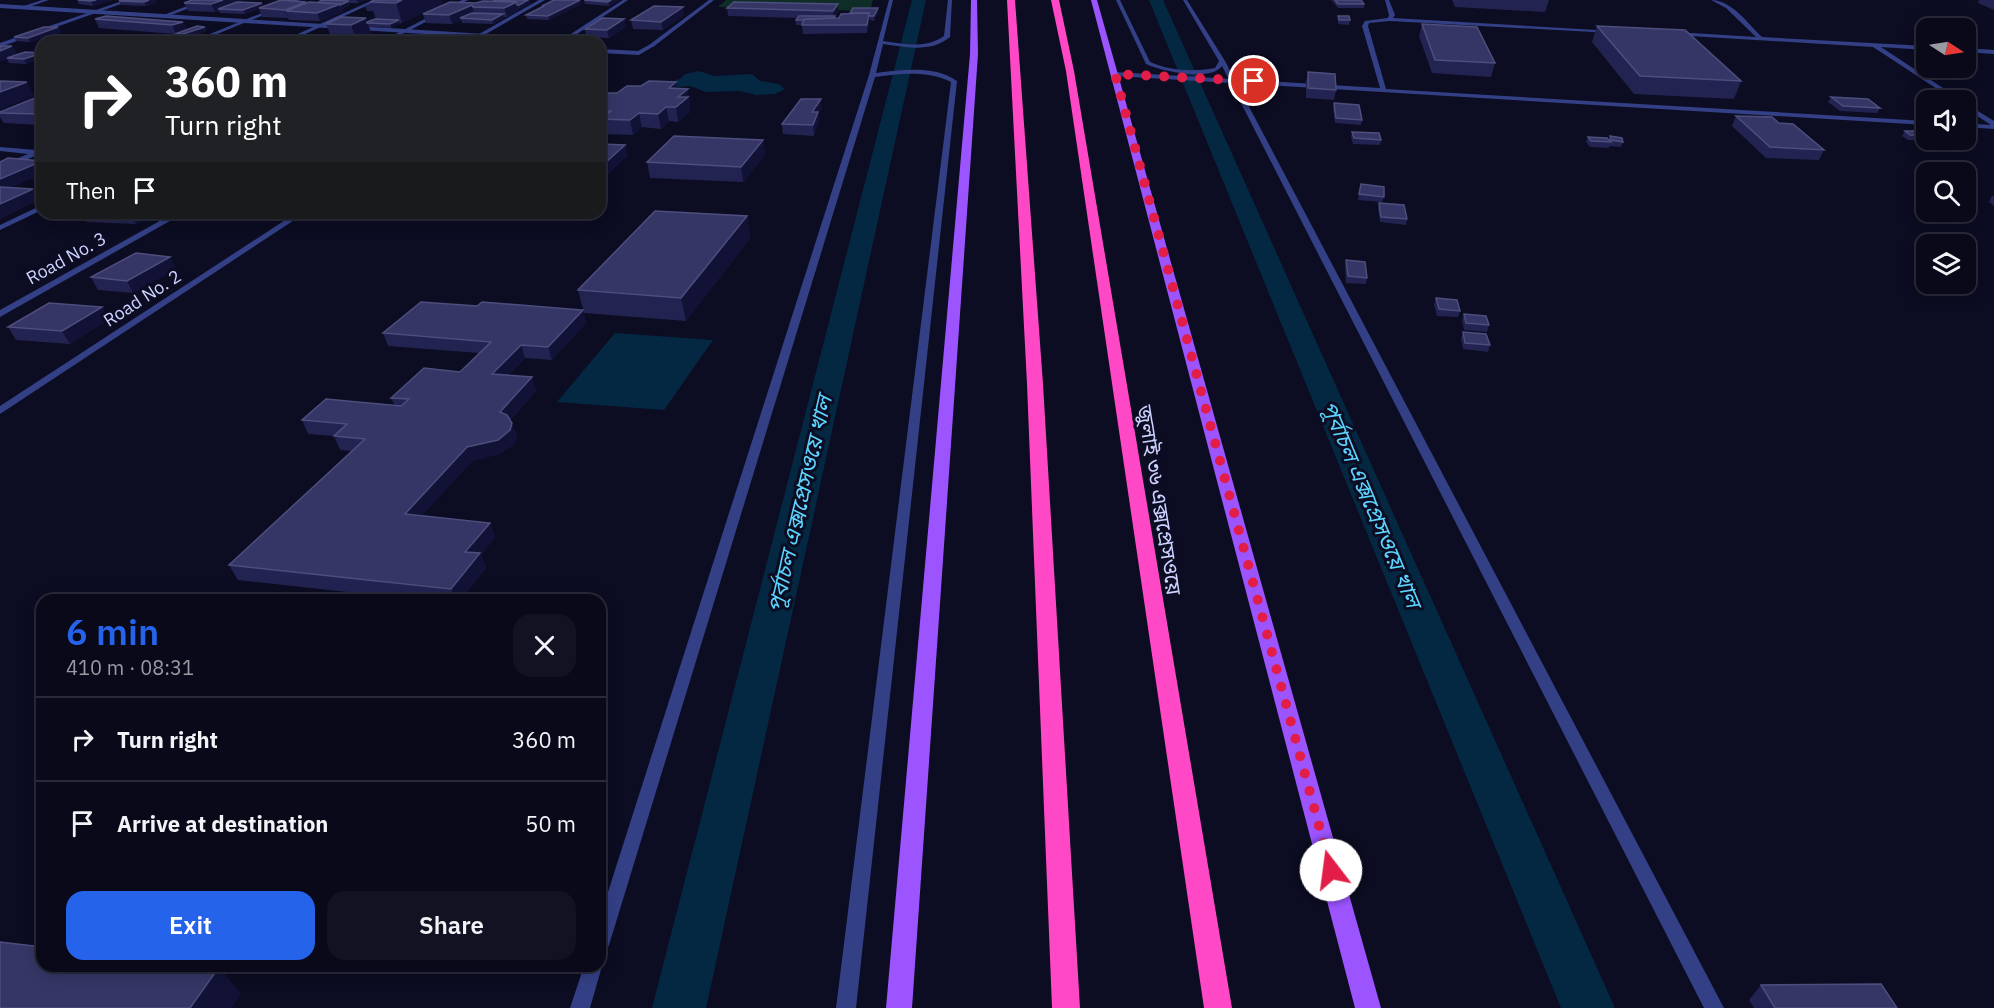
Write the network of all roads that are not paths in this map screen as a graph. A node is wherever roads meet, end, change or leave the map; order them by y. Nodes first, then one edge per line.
1 (47, 0) edge
2 (130, 0) edge
3 (208, 0) edge
4 (298, 0) edge
5 (377, 0) edge
6 (466, 0) edge
7 (543, 0) edge
8 (626, 0) edge
9 (712, 0) edge
10 (891, 0) edge
11 (950, 0) edge
12 (974, 0) edge
13 (1011, 0) edge
14 (1055, 0) edge
15 (1094, 0) edge
16 (1118, 0) edge
17 (1185, 0) edge
18 (1387, 0) edge
19 (1713, 0) edge
20 (0, 6) edge
21 (24, 7) junction
22 (96, 12) junction
23 (0, 13) edge
24 (164, 16) junction
25 (78, 18) junction
26 (1390, 19) junction
27 (247, 21) junction
28 (320, 26) junction
29 (230, 27) junction
30 (406, 31) junction
31 (1617, 31) edge
32 (305, 32) junction
33 (1665, 34) edge
34 (208, 36) edge
35 (296, 36) edge
36 (363, 36) edge
37 (396, 36) edge
38 (479, 36) joint
39 (570, 36) edge
40 (1761, 39) junction
41 (882, 42) junction
42 (620, 44) dead end
43 (0, 45) edge
44 (1874, 45) junction
45 (651, 46) junction
46 (1916, 47) edge
47 (606, 51) edge
48 (1976, 51) edge
49 (1994, 52) edge
50 (1222, 61) junction
51 (1115, 74) junction
52 (872, 75) junction
53 (1233, 80) junction
54 (1383, 89) junction
55 (1943, 90) edge
56 (1976, 113) edge
57 (1916, 122) edge
58 (1976, 125) edge
59 (1994, 126) edge
60 (0, 149) edge
61 (36, 152) edge
62 (36, 154) edge
63 (0, 163) edge
64 (11, 164) junction
65 (32, 165) edge
66 (0, 169) edge
67 (36, 210) edge
68 (169, 219) edge
69 (292, 219) edge
70 (0, 228) edge
71 (0, 314) edge
72 (0, 411) edge
73 (606, 926) edge
74 (592, 972) edge
75 (580, 1008) edge
76 (846, 1008) edge
77 (899, 1008) edge
78 (1066, 1008) edge
79 (1218, 1008) edge
80 (1368, 1008) edge
81 (1714, 1008) edge

1 - 21 street
2 - 22 street
3 - 24 street
4 - 27 street
5 - 28 street
6 - 30 street
7 - 38 street
8 - 39 street
9 - 45 street
10 - 41 street
11 - 41 street
12 - 77 main road
13 - 78 highway
14 - 79 highway, জুলাই ৩৬ এক্সপ্রেসওয়ে
15 - 51 main road
16 - 50 street
17 - 50 street
18 - 26 street
19 - 40 street
20 - 21 street
21 - 22 street
22 - 24 street
22 - 25 street
23 - 25 street
24 - 27 street
25 - 29 street
25 - 43 street
26 - 31 street
26 - 54 street
27 - 28 street
27 - 29 street
28 - 30 street
28 - 32 street
29 - 32 street
29 - 34 street
30 - 37 street
30 - 38 street
32 - 35 street
32 - 36 street
33 - 40 street
40 - 44 street
41 - 52 street
42 - 45 street
44 - 46 street
44 - 55 street
45 - 47 street
48 - 49 street
50 - 53 street
51 - 53 street
51 - 80 main road
52 - 73 street
52 - 76 street
53 - 54 street
53 - 81 street
54 - 57 street
56 - 59 street
58 - 59 street
60 - 61 street
62 - 64 street
63 - 64 street
64 - 65 street
64 - 66 street
67 - 70 street
68 - 71 street, Road No. 3
69 - 72 street, Road No. 2
74 - 75 street

